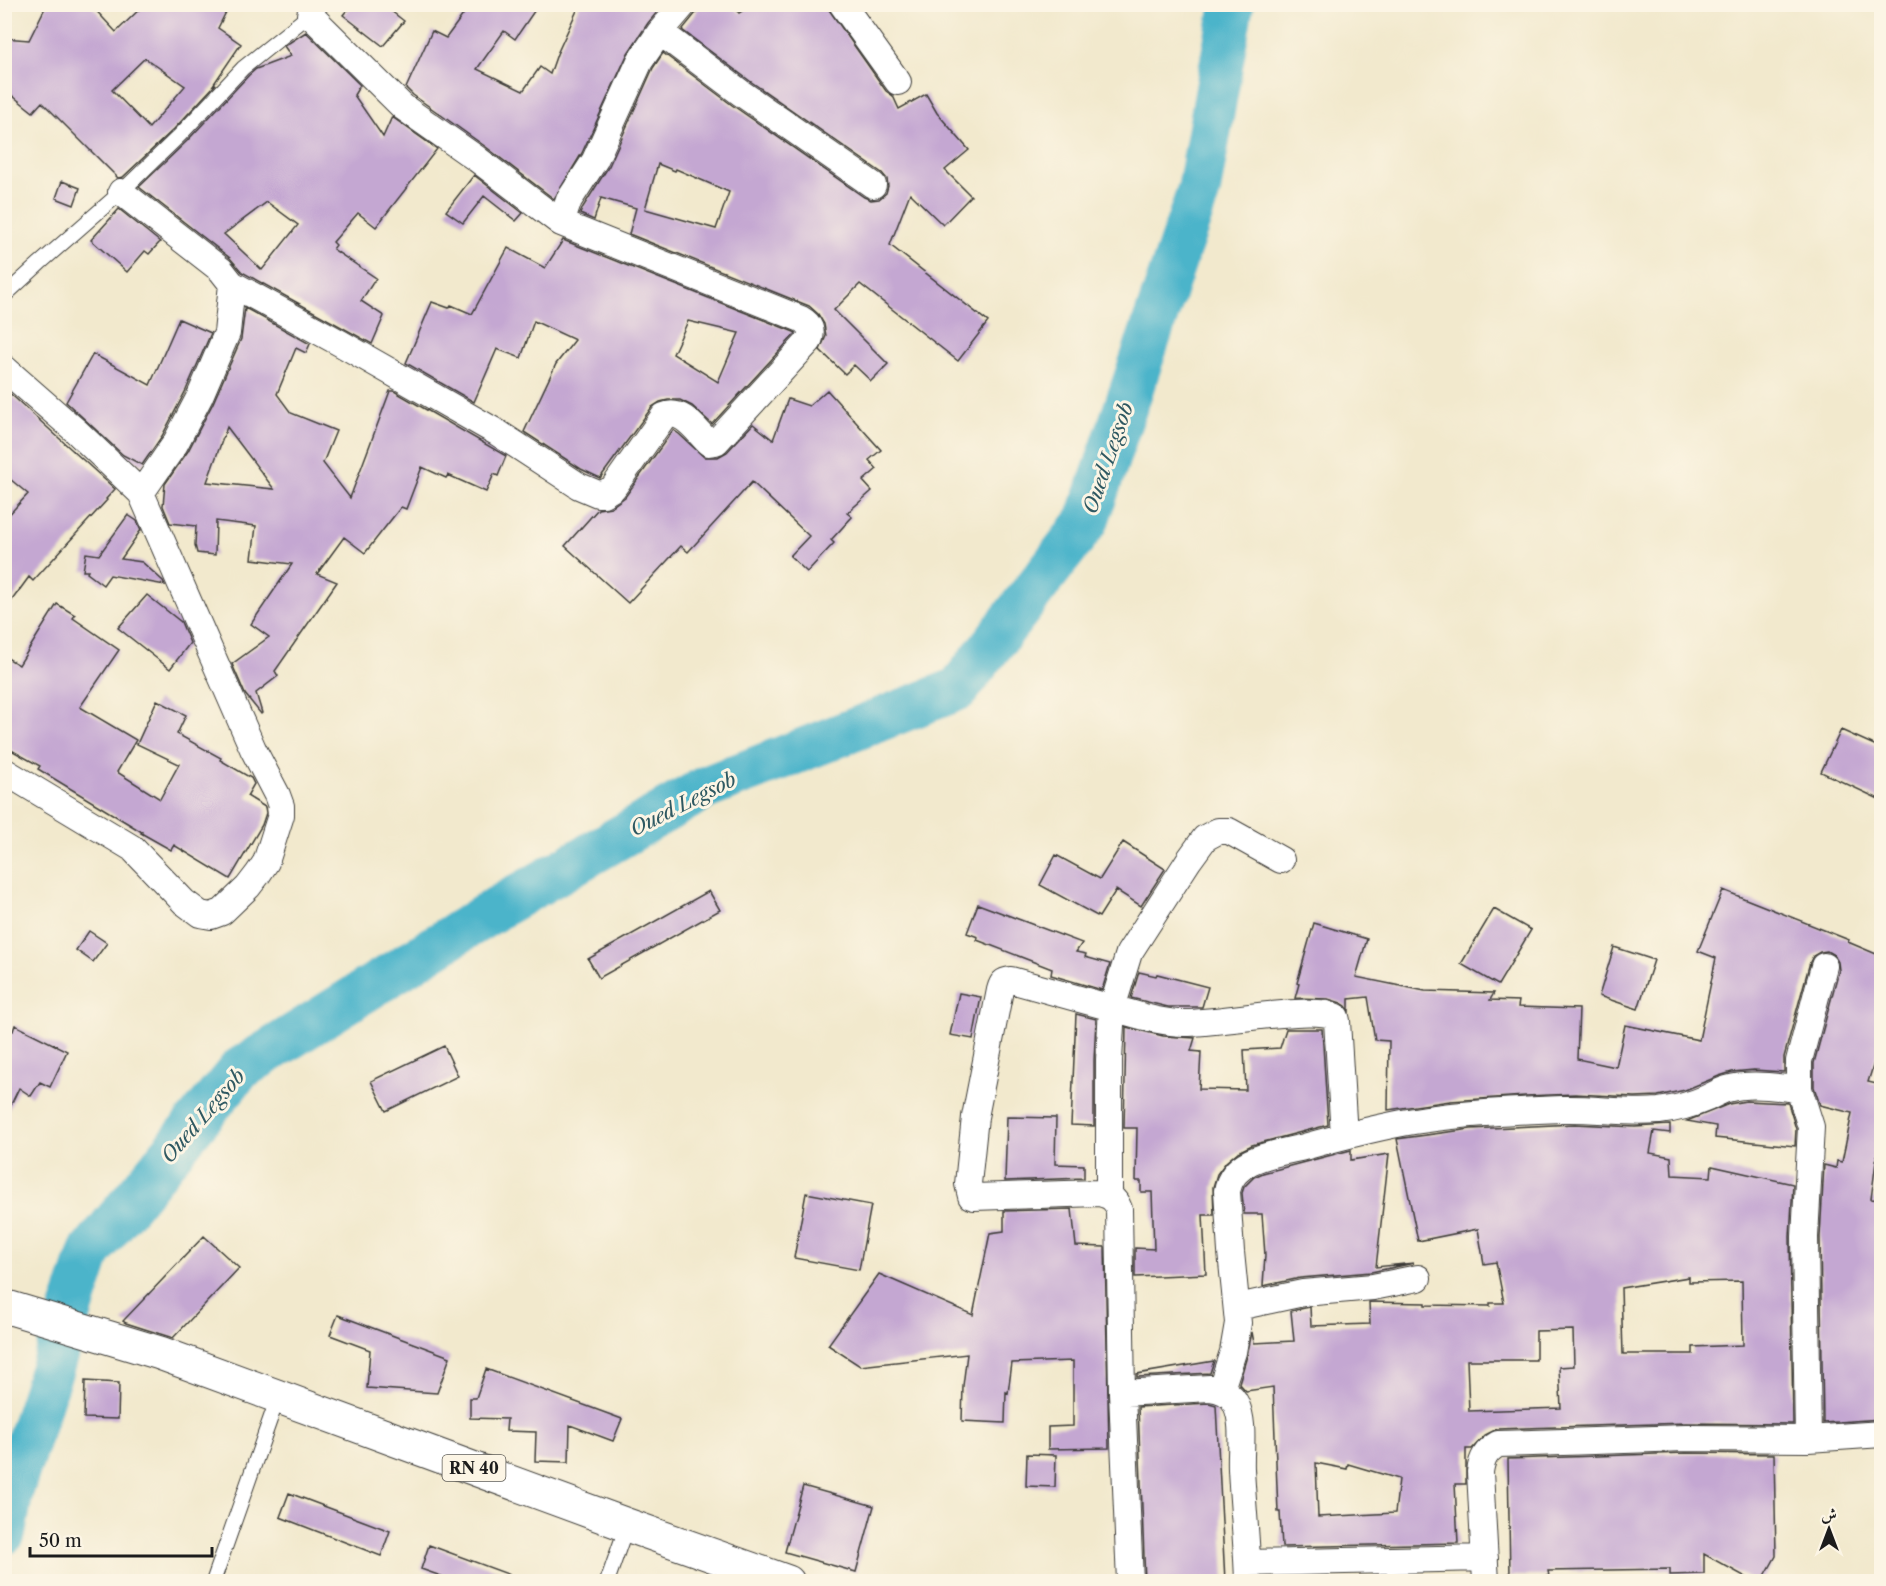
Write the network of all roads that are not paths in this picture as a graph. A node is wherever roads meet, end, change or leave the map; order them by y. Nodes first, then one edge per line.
1 (684, 4) edge
2 (842, 4) edge
3 (316, 10) edge
4 (660, 32) junction
5 (898, 81) dead end
6 (873, 185) dead end
7 (121, 192) junction
8 (561, 223) junction
9 (232, 284) junction
10 (4, 296) edge
11 (4, 369) edge
12 (141, 493) junction
13 (4, 771) edge
14 (1281, 860) dead end
15 (1824, 966) dead end
16 (1112, 1008) junction
17 (1799, 1089) junction
18 (1344, 1136) junction
19 (1109, 1196) junction
20 (1418, 1278) dead end
21 (4, 1306) edge
22 (1238, 1307) junction
23 (1221, 1389) junction
24 (1122, 1393) junction
25 (278, 1397) junction
26 (1881, 1434) edge
27 (1808, 1439) junction
28 (627, 1525) junction
29 (1486, 1569) edge
30 (1248, 1572) edge
31 (213, 1581) edge
32 (607, 1581) edge
33 (788, 1581) edge
34 (1130, 1581) edge

1 - 4 street
2 - 5 street
3 - 7 lane
3 - 8 street
4 - 6 street
4 - 8 street
7 - 9 street
7 - 10 lane
8 - 9 street
9 - 12 street
11 - 12 street
12 - 13 street
14 - 16 street
15 - 17 street
16 - 18 street
16 - 19 street
16 - 19 street
17 - 18 street
17 - 27 street
18 - 22 street
19 - 24 street
20 - 22 street
21 - 25 main road, RN 40
22 - 23 street
23 - 24 street
23 - 30 street
24 - 34 street
25 - 28 main road, RN 40
25 - 31 lane
26 - 27 street
27 - 29 street
28 - 32 lane
28 - 33 main road, RN 40
29 - 30 street

